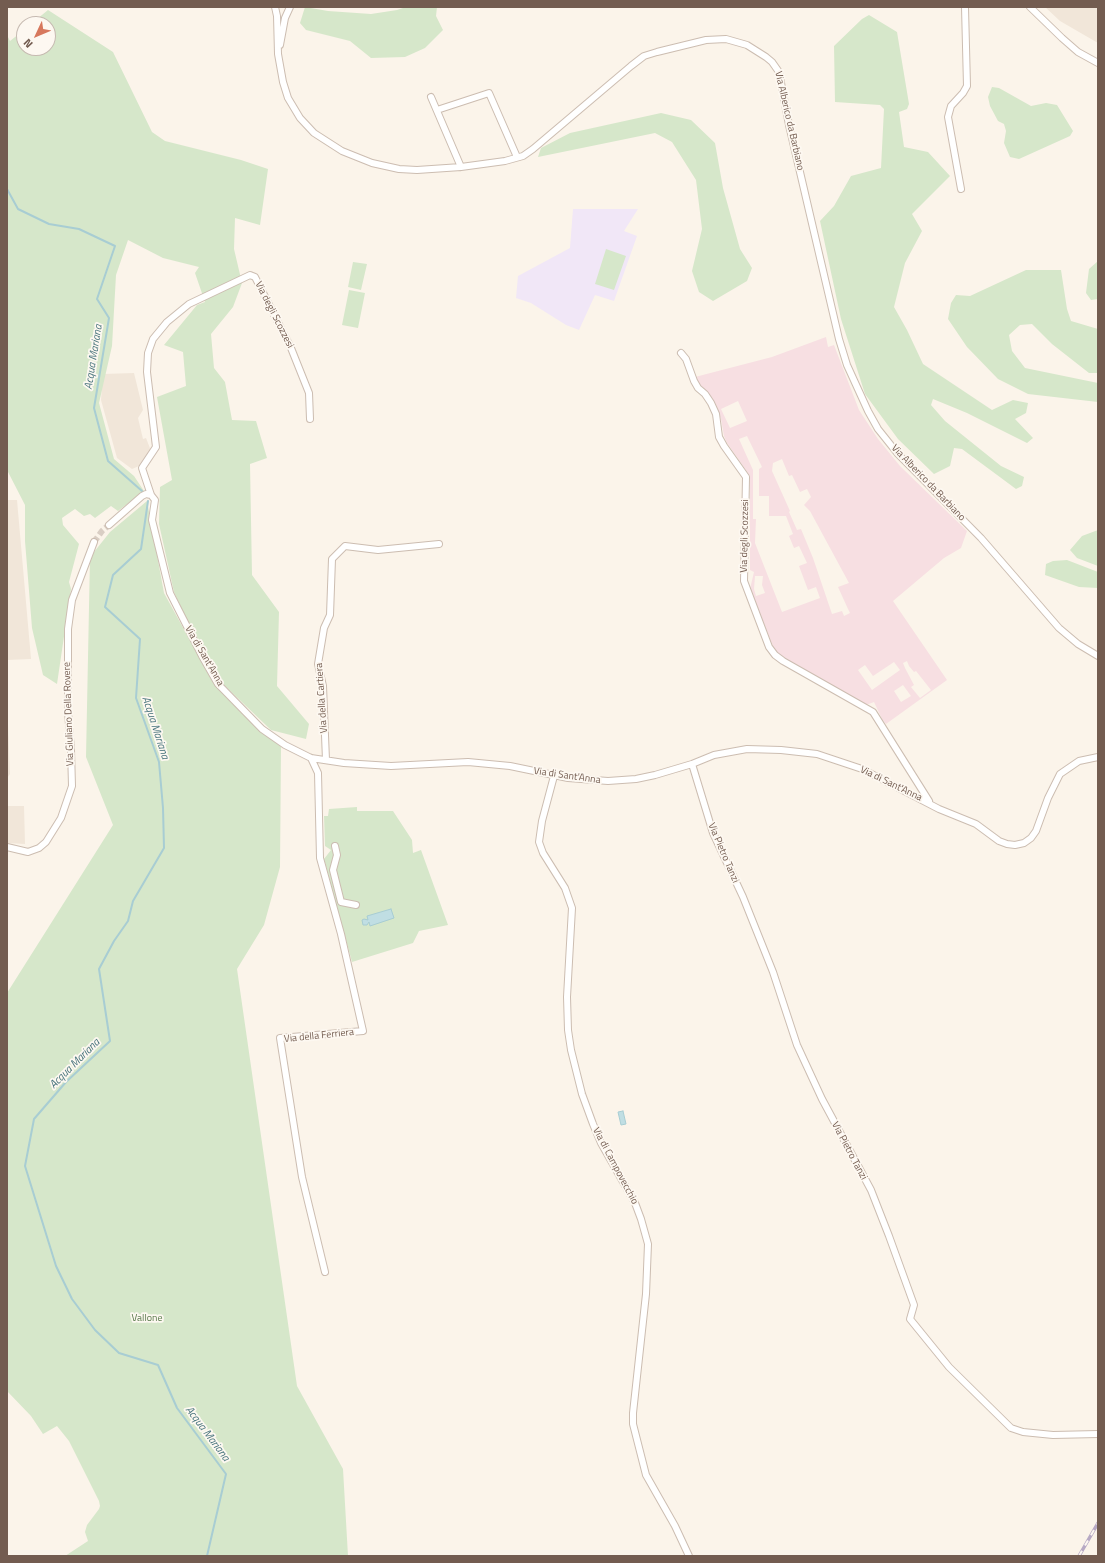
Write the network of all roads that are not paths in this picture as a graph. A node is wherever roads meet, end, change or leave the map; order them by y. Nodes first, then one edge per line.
1 (276, 7) edge
2 (290, 7) edge
3 (966, 7) edge
4 (1030, 7) edge
5 (278, 54) junction
6 (1098, 63) edge
7 (431, 97) dead end
8 (437, 110) junction
9 (517, 157) junction
10 (461, 167) junction
11 (960, 189) dead end
12 (681, 353) dead end
13 (310, 419) dead end
14 (151, 495) junction
15 (109, 526) tunnel mouth
16 (94, 542) tunnel mouth
17 (439, 544) dead end
18 (1098, 656) edge
19 (1098, 756) edge
20 (311, 758) junction
21 (326, 760) junction
22 (692, 764) junction
23 (554, 776) junction
24 (930, 803) junction
25 (335, 846) dead end
26 (7, 847) edge
27 (356, 905) dead end
28 (325, 1272) dead end
29 (1098, 1434) edge
30 (688, 1556) edge

1 - 5 street, Via Alberico da Barbiano
2 - 5 street, Via Alberico da Barbiano
3 - 11 street
4 - 6 street
5 - 10 street, Via Alberico da Barbiano
7 - 8 street
8 - 9 street
8 - 10 street
9 - 10 street, Via Alberico da Barbiano
9 - 18 street, Via Alberico da Barbiano
12 - 24 street, Via degli Scozzesi
13 - 14 street, Via degli Scozzesi
14 - 15 street
14 - 20 street, Via di Sant'Anna
16 - 26 street, Via Giuliano Della Rovere
17 - 21 street, Via della Cartiera
19 - 24 street, Via di Sant'Anna
20 - 21 street, Via di Sant'Anna
20 - 28 street, Via della Ferriera
21 - 23 street, Via di Sant'Anna
22 - 23 street, Via di Sant'Anna
22 - 24 street, Via di Sant'Anna
22 - 29 street, Via Pietro Tanzi
23 - 30 street, Via di Campovecchio
25 - 27 street

